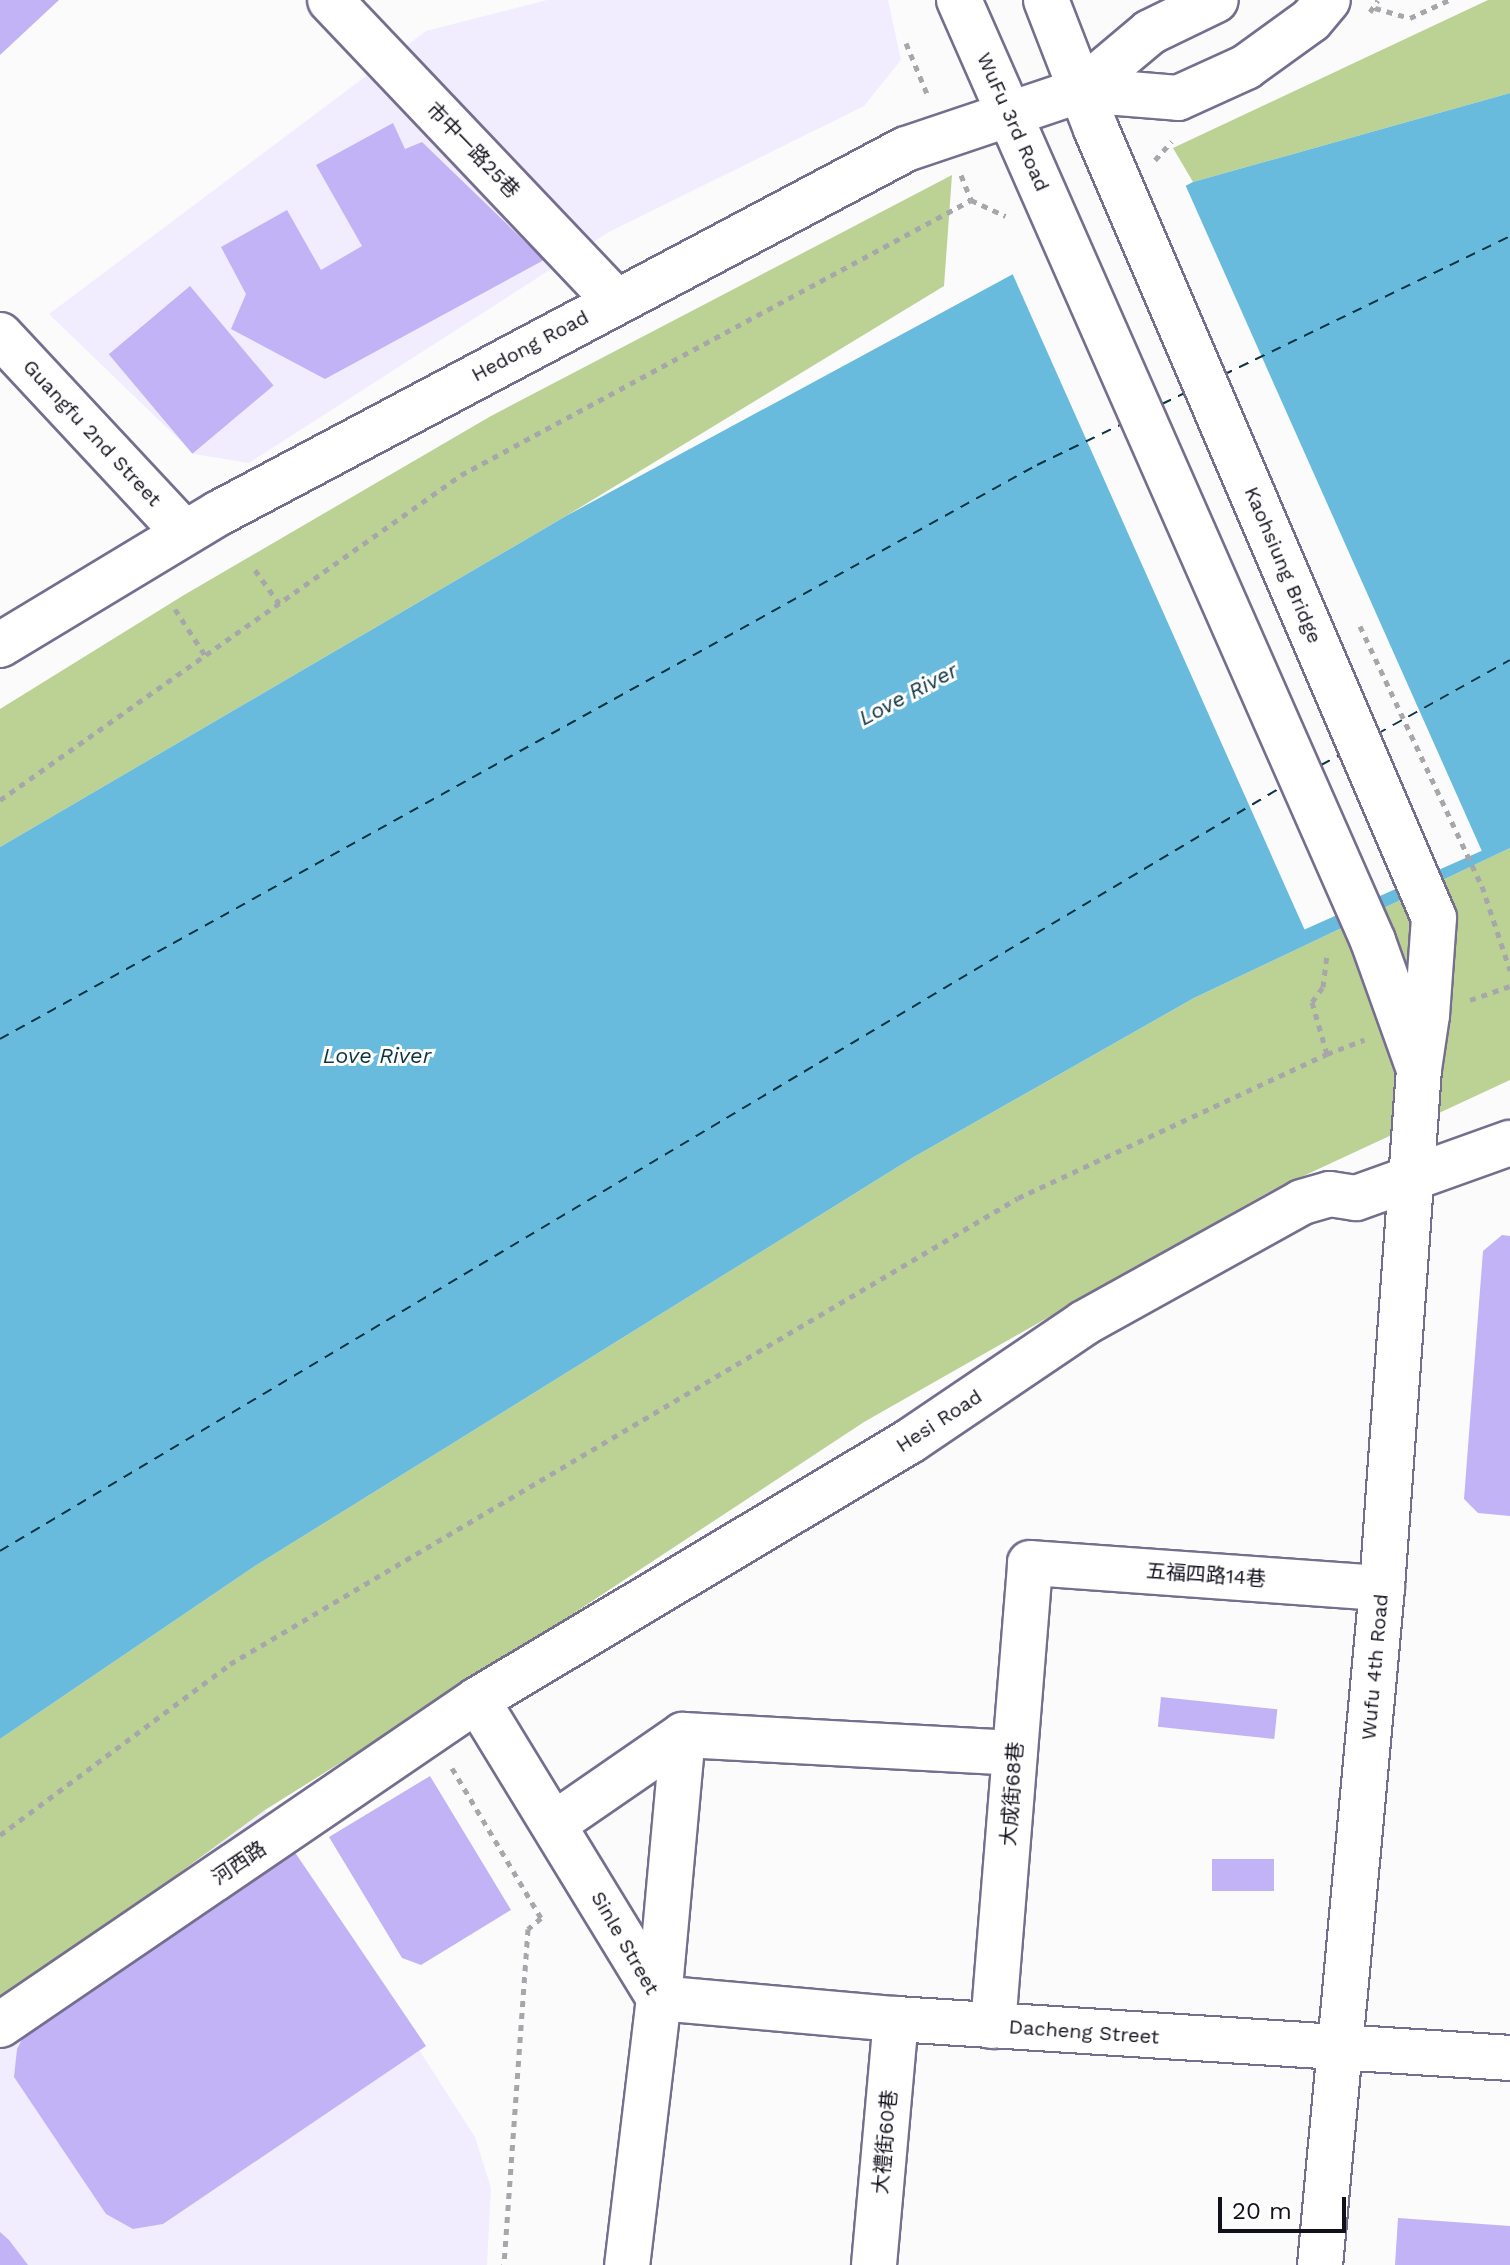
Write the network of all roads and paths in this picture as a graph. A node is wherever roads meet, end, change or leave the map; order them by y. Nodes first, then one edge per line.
1 (330, 0) edge
2 (959, 0) edge
3 (1046, 0) edge
4 (1216, 0) edge
5 (1328, 0) edge
6 (1449, 0) edge
7 (1375, 8) dead end
8 (1081, 90) junction
9 (1009, 114) junction
10 (1019, 222) dead end
11 (615, 300) junction
12 (0, 335) edge
13 (184, 532) junction
14 (255, 570) dead end
15 (279, 603) junction
16 (175, 609) dead end
17 (0, 645) edge
18 (205, 655) junction
19 (0, 800) edge
20 (1482, 886) dead end
21 (1434, 918) joint
22 (1373, 941) joint
23 (1327, 947) dead end
24 (1510, 970) edge
25 (1419, 1069) junction
26 (1510, 1143) edge
27 (1412, 1178) junction
28 (1030, 1563) joint
29 (1382, 1588) junction
30 (477, 1700) junction
31 (431, 1733) junction
32 (683, 1735) junction
33 (1015, 1753) junction
34 (554, 1824) junction
35 (0, 1835) edge
36 (659, 1998) junction
37 (896, 2019) junction
38 (0, 2025) edge
39 (993, 2026) junction
40 (1341, 2049) junction
41 (1510, 2058) edge
42 (504, 2265) edge
43 (627, 2265) edge
44 (874, 2265) edge
45 (1320, 2265) edge

1 - 11 street, 市中一路25巷
2 - 9 street, WuFu 3rd Road
3 - 8 street
4 - 8 street
5 - 8 street
6 - 7 path
8 - 9 street, Hedong Road
8 - 21 street, Kaohsiung Bridge
9 - 11 street, Hedong Road
9 - 22 street, WuFu 3rd Road
10 - 15 path
11 - 13 street, Hedong Road
12 - 13 street, Guangfu 2nd Street
13 - 17 street, Hedong Road
14 - 15 path
15 - 18 path
16 - 18 path
18 - 19 path
20 - 24 path
21 - 25 street, Wufu 4th Road
22 - 25 street, Wufu 4th Road
23 - 35 path
25 - 27 street, Wufu 4th Road
26 - 27 street, Hesi Road
27 - 29 street, Wufu 4th Road
27 - 30 street, Hesi Road
28 - 29 street, 五福四路14巷
28 - 33 street, 大成街68巷
29 - 40 street, Wufu 4th Road
30 - 31 street, 河西路
30 - 34 street, Sinle Street
31 - 38 street, 河西路
31 - 42 path
32 - 33 street
32 - 34 street
32 - 36 street
33 - 39 street, 大成街68巷
34 - 36 street, Sinle Street
36 - 37 street, Dacheng Street
36 - 43 street, Sinle Street
37 - 39 street, Dacheng Street
37 - 44 street, 大禮街60巷
39 - 40 street, Dacheng Street
40 - 41 street, Dacheng Street
40 - 45 street, Wufu 4th Road

